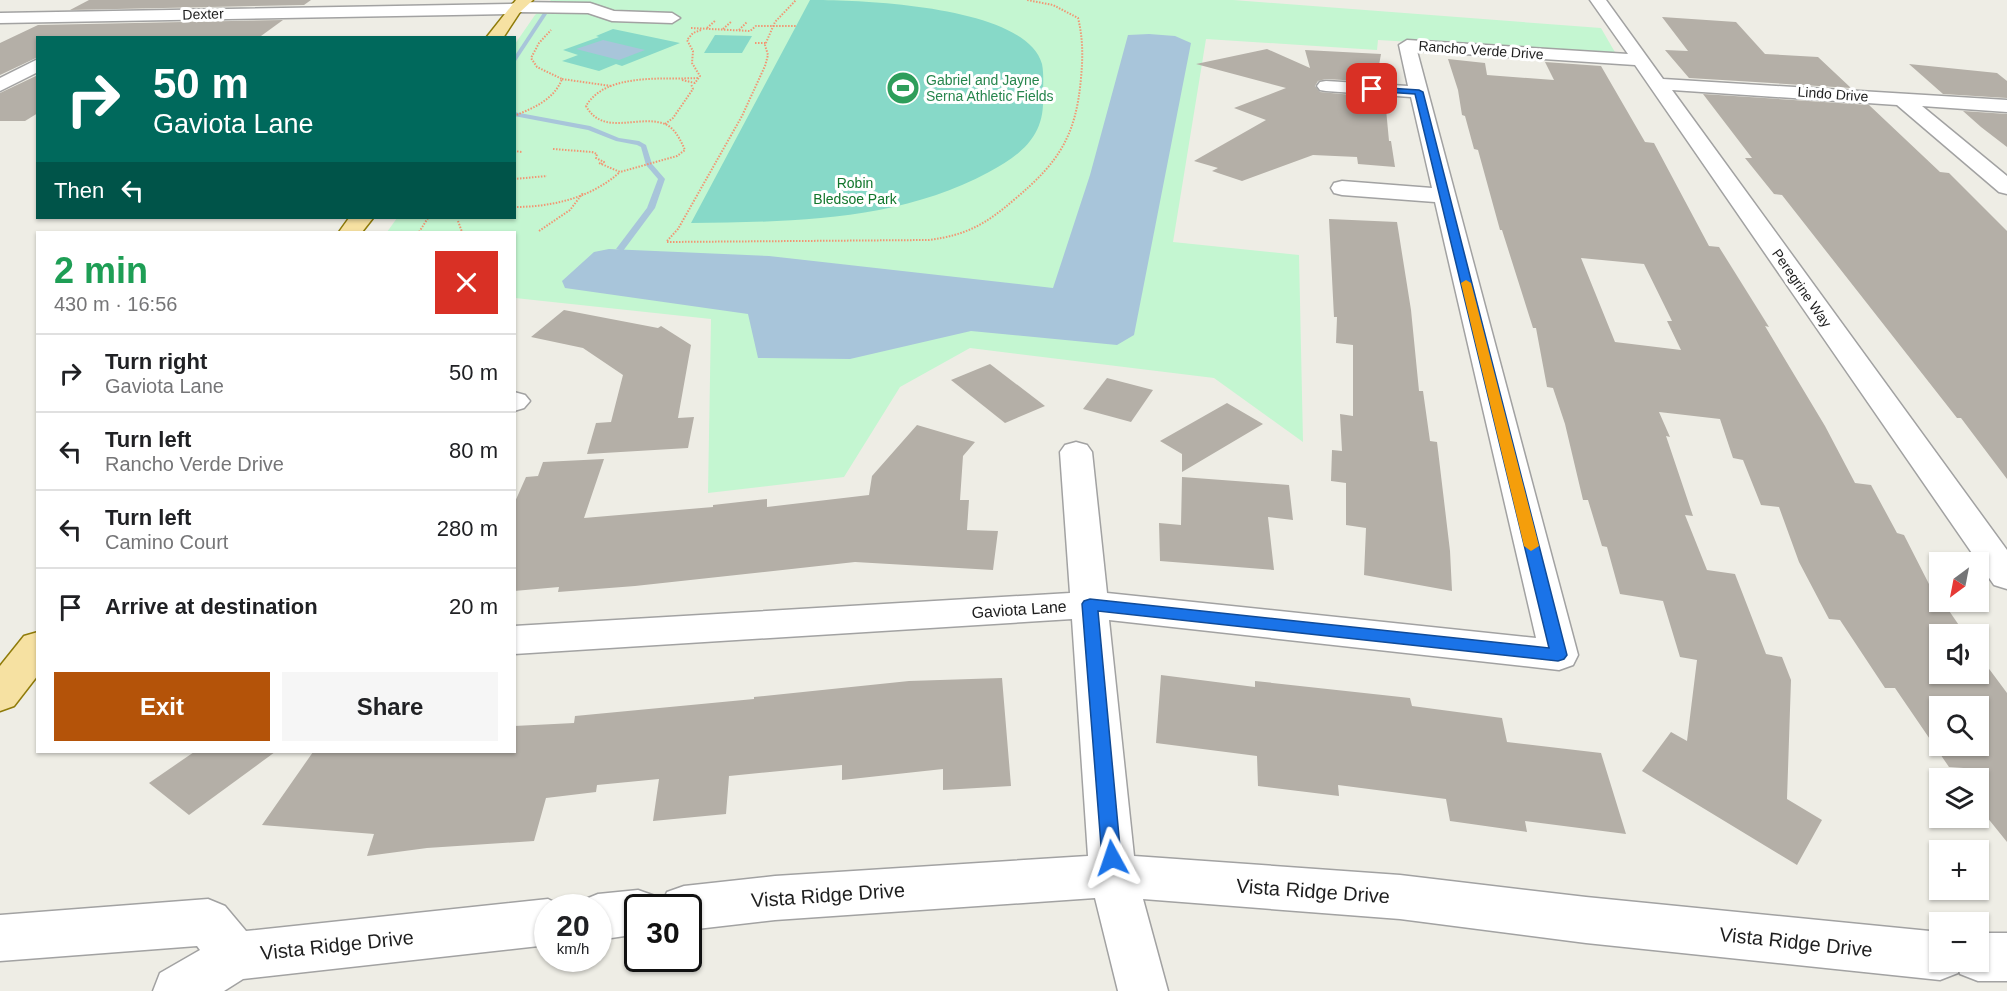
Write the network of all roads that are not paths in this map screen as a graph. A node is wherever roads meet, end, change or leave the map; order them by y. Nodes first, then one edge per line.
1 (254, 0) edge
2 (413, 0) edge
3 (1598, 0) edge
4 (519, 6) edge
5 (398, 11) junction
6 (232, 13) junction
7 (612, 16) dead end
8 (118, 17) junction
9 (0, 18) edge
10 (91, 32) dead end
11 (496, 36) edge
12 (1642, 60) junction
13 (36, 65) edge
14 (1659, 84) junction
15 (0, 86) edge
16 (1326, 86) dead end
17 (1419, 92) junction
18 (1902, 99) junction
19 (2007, 106) edge
20 (2007, 187) edge
21 (1341, 188) dead end
22 (1444, 196) junction
23 (360, 219) edge
24 (351, 231) edge
25 (1076, 452) dead end
26 (1996, 549) edge
27 (2007, 576) edge
28 (1090, 604) junction
29 (516, 640) edge
30 (36, 649) edge
31 (1558, 655) joint
32 (0, 696) edge
33 (1113, 876) junction
34 (702, 906) edge
35 (534, 924) edge
36 (0, 938) edge
37 (1929, 955) edge
38 (235, 956) junction
39 (1989, 957) edge
40 (2007, 957) edge
41 (178, 991) edge
42 (1143, 991) edge

1 - 6 street
2 - 5 street
3 - 12 street, Peregrine Way
4 - 5 street, Dexter
4 - 7 street, Dexter
4 - 11 main road
5 - 6 street, Dexter
6 - 8 street, Dexter
8 - 9 street, Dexter
8 - 10 street
12 - 14 street, Peregrine Way
12 - 17 street, Rancho Verde Drive
13 - 15 street
14 - 18 street, Lindo Drive
14 - 26 street, Peregrine Way
16 - 17 street
17 - 22 street, Rancho Verde Drive
18 - 19 street, Lindo Drive
18 - 20 street
21 - 22 street
22 - 31 street, Rancho Verde Drive
23 - 24 main road
25 - 28 street
26 - 27 street, Peregrine Way
28 - 29 street, Gaviota Lane
28 - 31 street, Gaviota Lane
28 - 33 street
30 - 32 main road
33 - 34 street, Vista Ridge Drive
33 - 37 street, Vista Ridge Drive
33 - 42 street
35 - 38 street, Vista Ridge Drive
36 - 38 street
38 - 41 street, Vista Ridge Drive
39 - 40 street

